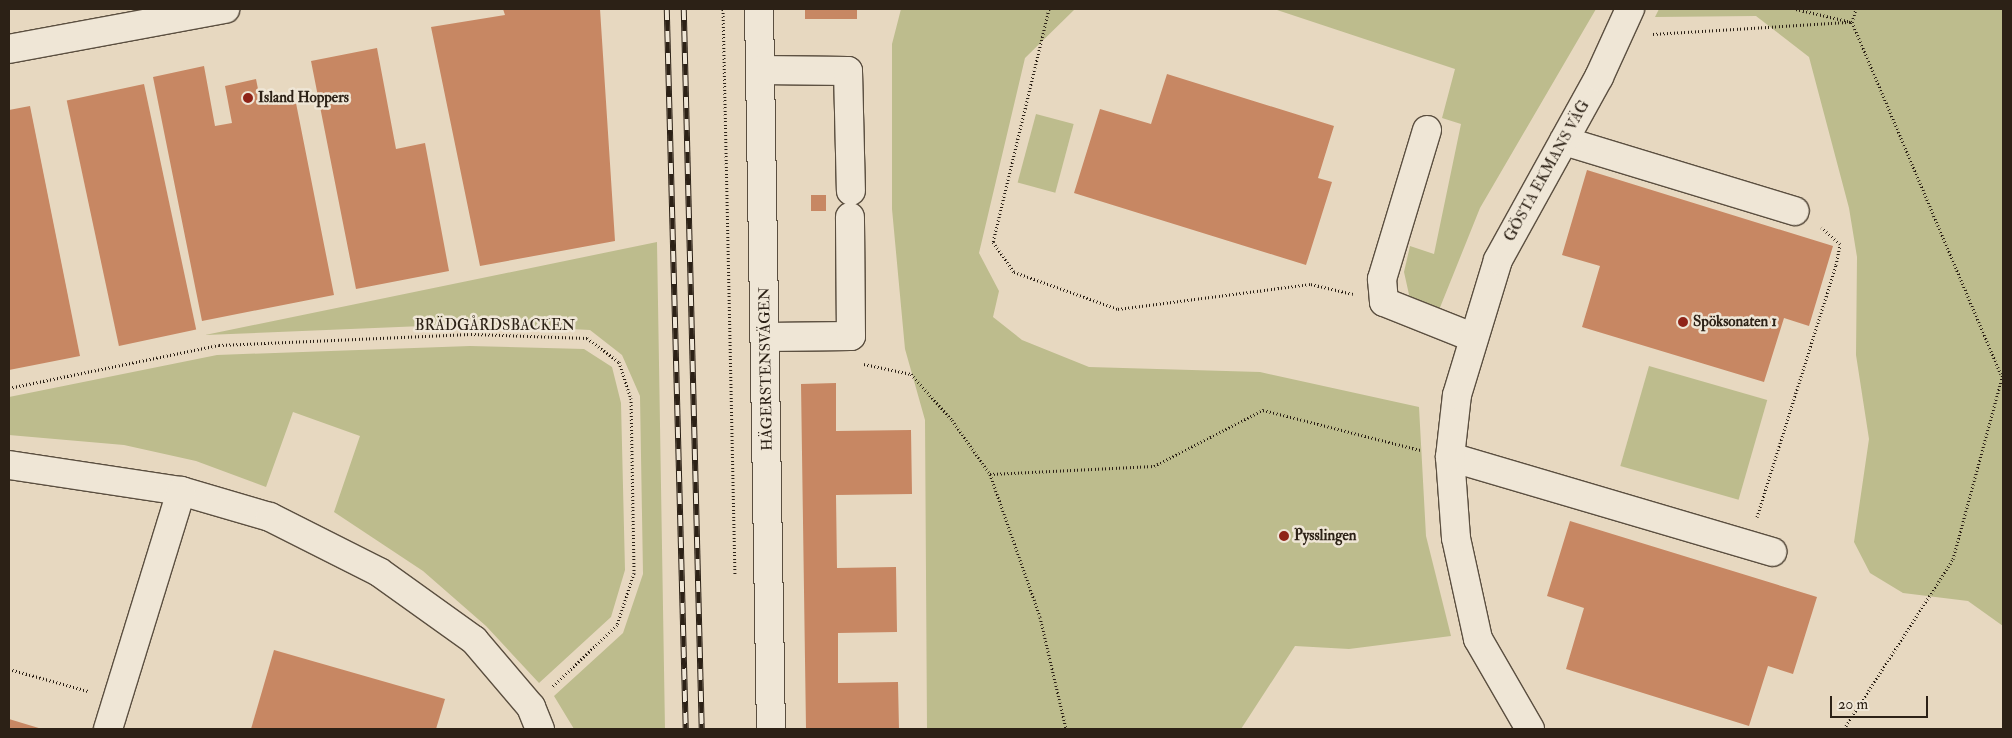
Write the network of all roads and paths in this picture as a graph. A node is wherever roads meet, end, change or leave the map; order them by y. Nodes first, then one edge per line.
1 (225, 9) edge
2 (723, 9) edge
3 (760, 9) edge
4 (1049, 9) edge
5 (1630, 9) edge
6 (1796, 9) edge
7 (1856, 9) edge
8 (1852, 22) junction
9 (1620, 36) junction
10 (9, 48) edge
11 (760, 70) junction
12 (1427, 130) dead end
13 (1564, 142) junction
14 (1795, 211) joint
15 (1384, 302) junction
16 (766, 337) junction
17 (1472, 337) junction
18 (858, 364) dead end
19 (2002, 374) edge
20 (9, 388) edge
21 (1450, 457) junction
22 (9, 465) edge
23 (990, 474) junction
24 (181, 491) junction
25 (1760, 549) joint
26 (735, 581) dead end
27 (9, 669) edge
28 (118, 699) junction
29 (536, 718) edge
30 (108, 729) edge
31 (771, 729) edge
32 (1066, 729) edge
33 (1530, 729) edge
34 (1844, 729) edge

1 - 10 street
2 - 26 path
3 - 11 street, HÄGERSTENSVÄGEN
4 - 15 path
5 - 9 street, GÖSTA EKMANS VÄG
6 - 8 path
7 - 8 path
8 - 9 path
8 - 19 path
9 - 13 street, GÖSTA EKMANS VÄG
11 - 16 street, HÄGERSTENSVÄGEN
11 - 16 street
12 - 15 street
13 - 14 street
13 - 17 street, GÖSTA EKMANS VÄG
14 - 25 path
15 - 17 street
16 - 31 street, HÄGERSTENSVÄGEN
17 - 21 street, GÖSTA EKMANS VÄG
18 - 23 path
19 - 34 path
20 - 29 path, BRÄDGÅRDSBACKEN
21 - 23 path
21 - 25 street
21 - 33 street, GÖSTA EKMANS VÄG
22 - 24 street
23 - 32 path
24 - 28 street
24 - 29 street
27 - 28 path
28 - 30 street

